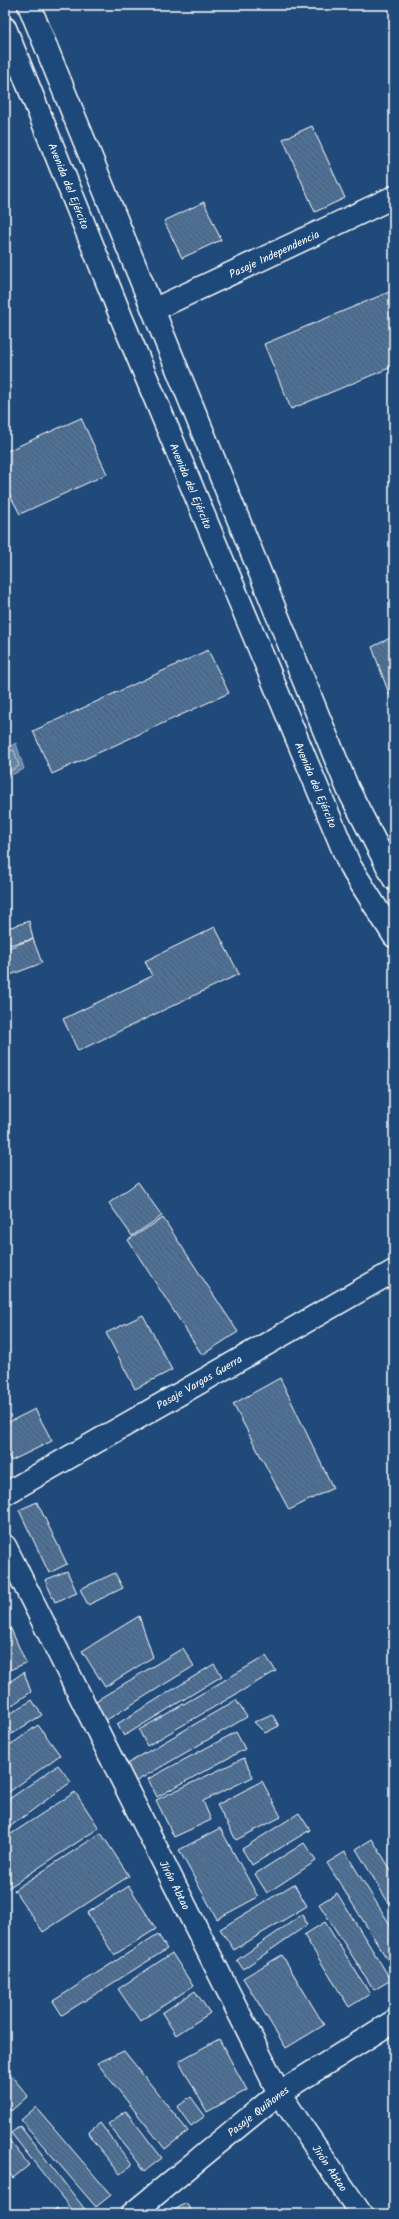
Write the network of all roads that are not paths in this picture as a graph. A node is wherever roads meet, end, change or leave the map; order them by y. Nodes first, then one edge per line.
1 (29, 5) edge
2 (5, 28) edge
3 (394, 197) edge
4 (123, 234) junction
5 (93, 245) junction
6 (153, 310) junction
7 (394, 879) edge
8 (394, 936) edge
9 (394, 1271) edge
10 (5, 1494) edge
11 (5, 1546) edge
12 (394, 2021) edge
13 (279, 2093) junction
14 (132, 2214) edge
15 (361, 2214) edge

1 - 4 main road
2 - 5 main road, Avenida del Ejército
3 - 6 main road, Pasaje Independencia
4 - 5 main road
4 - 6 main road
5 - 8 main road, Avenida del Ejército
6 - 7 main road
9 - 10 main road, Pasaje Vargas Guerra
11 - 13 main road, Jirón Abtao
12 - 13 main road, Pasaje Quiñones
13 - 14 main road, Pasaje Quiñones
13 - 15 main road, Jirón Abtao

